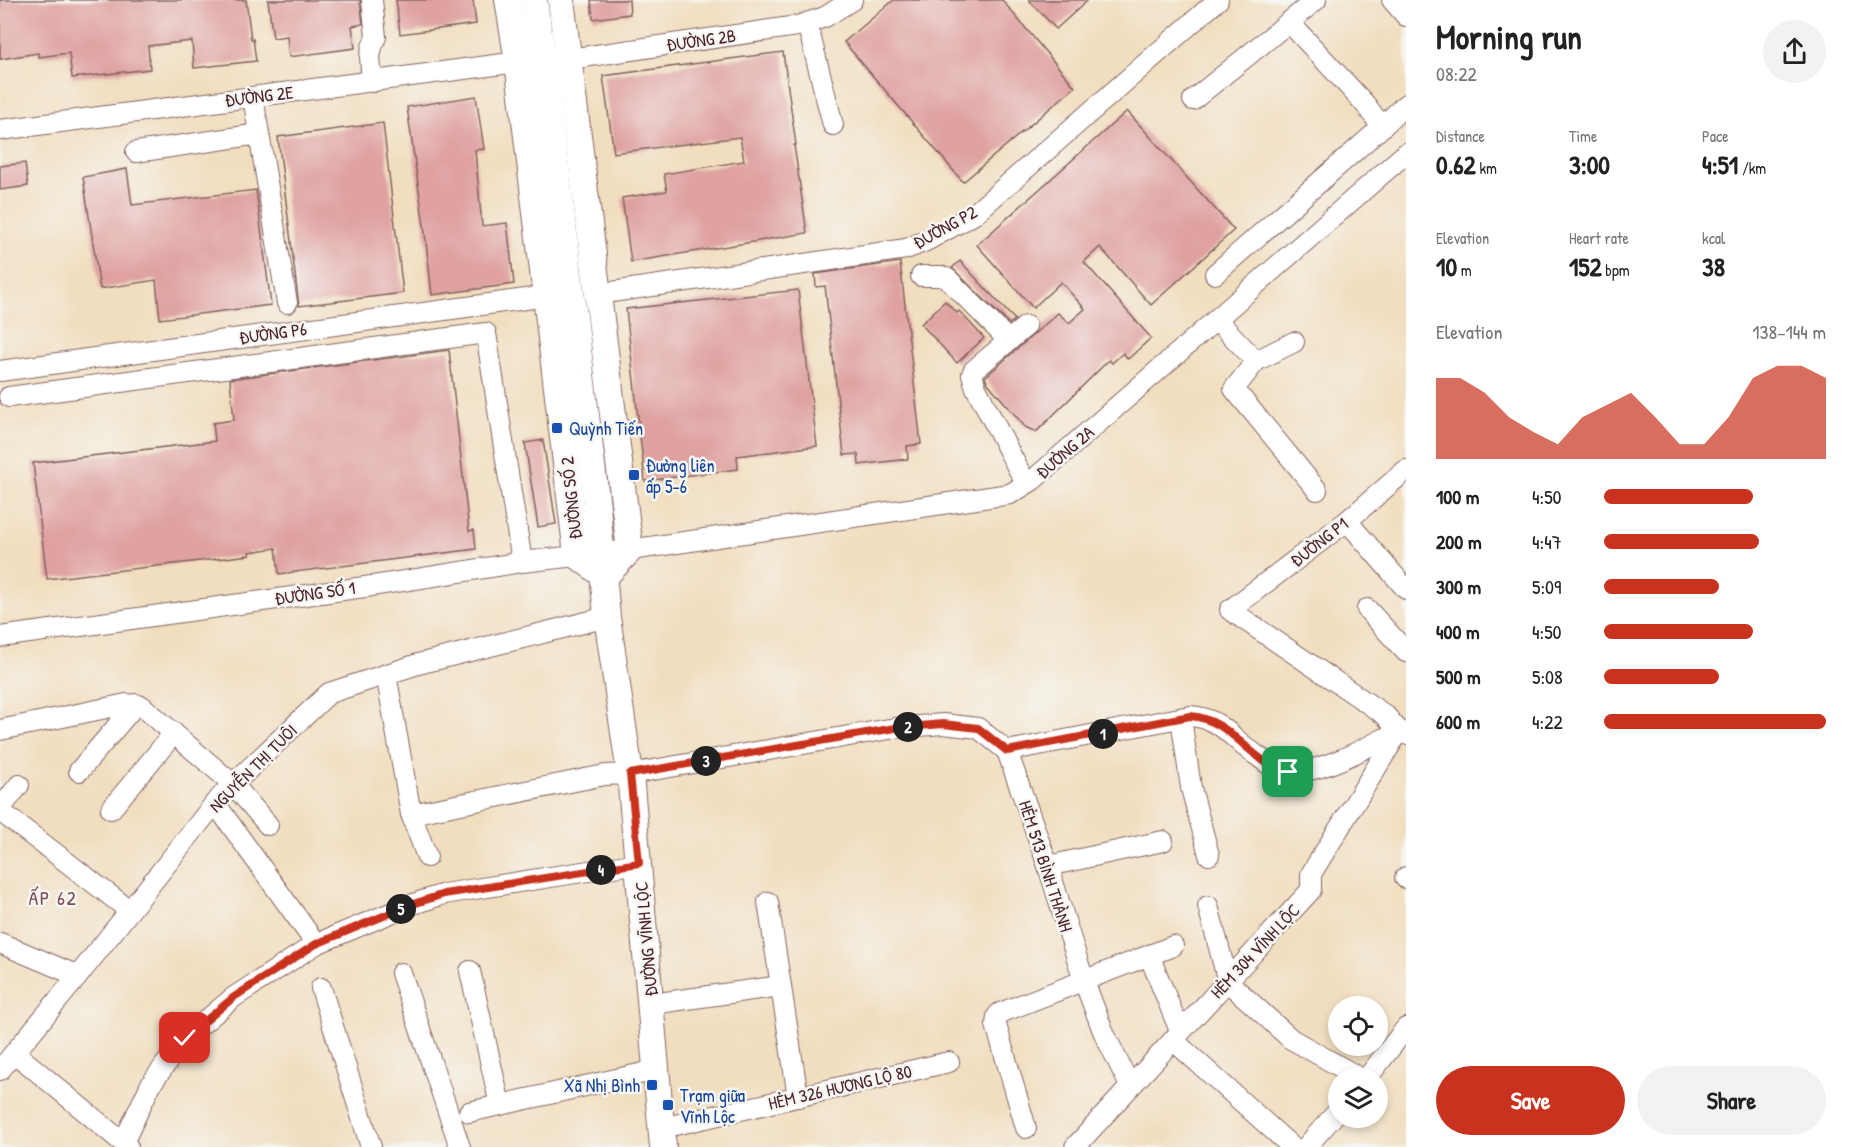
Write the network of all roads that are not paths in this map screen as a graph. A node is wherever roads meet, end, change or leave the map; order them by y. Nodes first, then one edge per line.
1 (372, 0) edge
2 (508, 0) edge
3 (534, 0) edge
4 (561, 0) edge
5 (852, 0) edge
6 (1218, 0) edge
7 (1316, 0) edge
8 (1392, 0) edge
9 (1406, 16) edge
10 (1288, 22) junction
11 (807, 23) junction
12 (569, 59) junction
13 (543, 60) junction
14 (518, 62) junction
15 (372, 82) junction
16 (253, 97) junction
17 (1193, 100) dead end
18 (1406, 104) edge
19 (832, 125) dead end
20 (1382, 127) junction
21 (0, 130) edge
22 (259, 134) junction
23 (135, 152) dead end
24 (1406, 153) edge
25 (1215, 274) dead end
26 (921, 276) dead end
27 (598, 294) junction
28 (547, 296) junction
29 (287, 303) dead end
30 (1216, 319) junction
31 (1026, 326) dead end
32 (1009, 341) junction
33 (1294, 342) dead end
34 (1256, 361) junction
35 (0, 371) edge
36 (9, 397) dead end
37 (1406, 470) edge
38 (1026, 484) junction
39 (1317, 490) dead end
40 (1347, 521) junction
41 (630, 550) junction
42 (594, 561) junction
43 (522, 562) junction
44 (1406, 590) edge
45 (1367, 609) dead end
46 (607, 617) junction
47 (0, 637) edge
48 (1404, 646) edge
49 (386, 674) junction
50 (136, 704) junction
51 (1181, 718) junction
52 (0, 730) edge
53 (174, 733) junction
54 (1403, 733) edge
55 (1007, 751) junction
56 (79, 771) dead end
57 (630, 774) junction
58 (233, 784) junction
59 (19, 785) dead end
60 (216, 803) junction
61 (111, 809) dead end
62 (0, 810) edge
63 (411, 814) junction
64 (268, 825) dead end
65 (1163, 841) dead end
66 (1209, 855) dead end
67 (427, 856) dead end
68 (639, 863) junction
69 (1048, 866) junction
70 (768, 902) dead end
71 (1208, 906) dead end
72 (129, 910) junction
73 (0, 943) edge
74 (316, 944) junction
75 (1173, 946) dead end
76 (1149, 955) junction
77 (470, 971) dead end
78 (401, 973) dead end
79 (78, 976) junction
80 (1084, 981) junction
81 (1228, 982) junction
82 (781, 986) junction
83 (321, 988) dead end
84 (651, 1004) junction
85 (1406, 1028) edge
86 (1177, 1036) junction
87 (15, 1053) junction
88 (949, 1062) dead end
89 (1342, 1068) edge
90 (1375, 1068) edge
91 (0, 1070) edge
92 (657, 1070) junction
93 (1130, 1086) junction
94 (798, 1097) junction
95 (500, 1105) junction
96 (469, 1112) dead end
97 (1328, 1122) edge
98 (1026, 1128) dead end
99 (663, 1138) edge
100 (125, 1145) edge
101 (372, 1147) edge
102 (460, 1147) edge
103 (1075, 1147) edge
104 (1292, 1147) edge
105 (1306, 1147) edge

1 - 15 street
2 - 14 main road, ĐƯỜNG SỐ 2
3 - 13 main road, ĐƯỜNG SỐ 2
4 - 12 main road
5 - 11 street, ĐƯỜNG 2B
6 - 27 street, ĐƯỜNG P2
7 - 10 street
8 - 9 street
10 - 17 street
10 - 20 street
11 - 12 street, ĐƯỜNG 2B
11 - 19 street
12 - 13 street, ĐƯỜNG 2B
12 - 27 main road
13 - 14 street, ĐƯỜNG 2B
13 - 42 main road, ĐƯỜNG SỐ 2
14 - 15 street, ĐƯỜNG 2E
14 - 28 main road, ĐƯỜNG SỐ 2
15 - 16 street, ĐƯỜNG 2E
16 - 21 street, ĐƯỜNG 2E
16 - 22 street
18 - 20 street
20 - 25 street
22 - 23 street
22 - 29 street
24 - 30 street, ĐƯỜNG 2A
26 - 32 street
27 - 41 main road
28 - 35 street, ĐƯỜNG P6
28 - 42 main road, ĐƯỜNG SỐ 2
30 - 34 street
30 - 38 street, ĐƯỜNG 2A
31 - 32 street
32 - 38 street
33 - 34 street
34 - 39 street
36 - 43 street
37 - 40 street, ĐƯỜNG P1
38 - 41 street, ĐƯỜNG 2A
40 - 44 street
40 - 54 street, ĐƯỜNG P1
41 - 42 main road
42 - 43 street, ĐƯỜNG SỐ 1
42 - 46 main road, ĐƯỜNG VĨNH LỘC
43 - 47 street, ĐƯỜNG SỐ 1
45 - 48 street
46 - 49 street, NGUYỄN THỊ TUÔI
46 - 57 main road, ĐƯỜNG VĨNH LỘC
49 - 58 street, NGUYỄN THỊ TUÔI
49 - 63 street
50 - 52 street
50 - 53 street
50 - 56 street
51 - 54 street
51 - 55 street
51 - 66 street
53 - 58 street
53 - 61 street
54 - 81 street, HẺM 304 VĨNH LỘC
55 - 57 street
55 - 69 street, HẺM 513 BÌNH THÀNH
57 - 63 street
57 - 68 main road, ĐƯỜNG VĨNH LỘC
58 - 60 street, NGUYỄN THỊ TUÔI
58 - 64 street
59 - 62 street
60 - 72 street, NGUYỄN THỊ TUÔI
60 - 74 street
62 - 72 street
63 - 67 street
65 - 69 street
68 - 74 street
68 - 84 main road, ĐƯỜNG VĨNH LỘC
69 - 80 street, HẺM 513 BÌNH THÀNH
70 - 82 street
71 - 81 street
72 - 79 street, NGUYỄN THỊ TUÔI
73 - 79 street
74 - 100 street
75 - 76 street
76 - 80 street
76 - 86 street
77 - 95 street
78 - 102 street
79 - 87 street, NGUYỄN THỊ TUÔI
80 - 93 street, HẺM 513 BÌNH THÀNH
80 - 98 street
81 - 86 street, HẺM 304 VĨNH LỘC
81 - 89 street
82 - 84 street
82 - 94 street
83 - 101 street
84 - 92 main road, ĐƯỜNG VĨNH LỘC
85 - 90 street
86 - 93 street, HẺM 304 VĨNH LỘC
86 - 104 street
87 - 91 street, NGUYỄN THỊ TUÔI
87 - 100 street
88 - 94 street, HẺM 326 HƯƠNG LỘ 80
92 - 95 street
92 - 99 main road, ĐƯỜNG VĨNH LỘC
93 - 103 street, HẺM 304 VĨNH LỘC
94 - 99 street, HẺM 326 HƯƠNG LỘ 80
95 - 96 street
97 - 105 street

